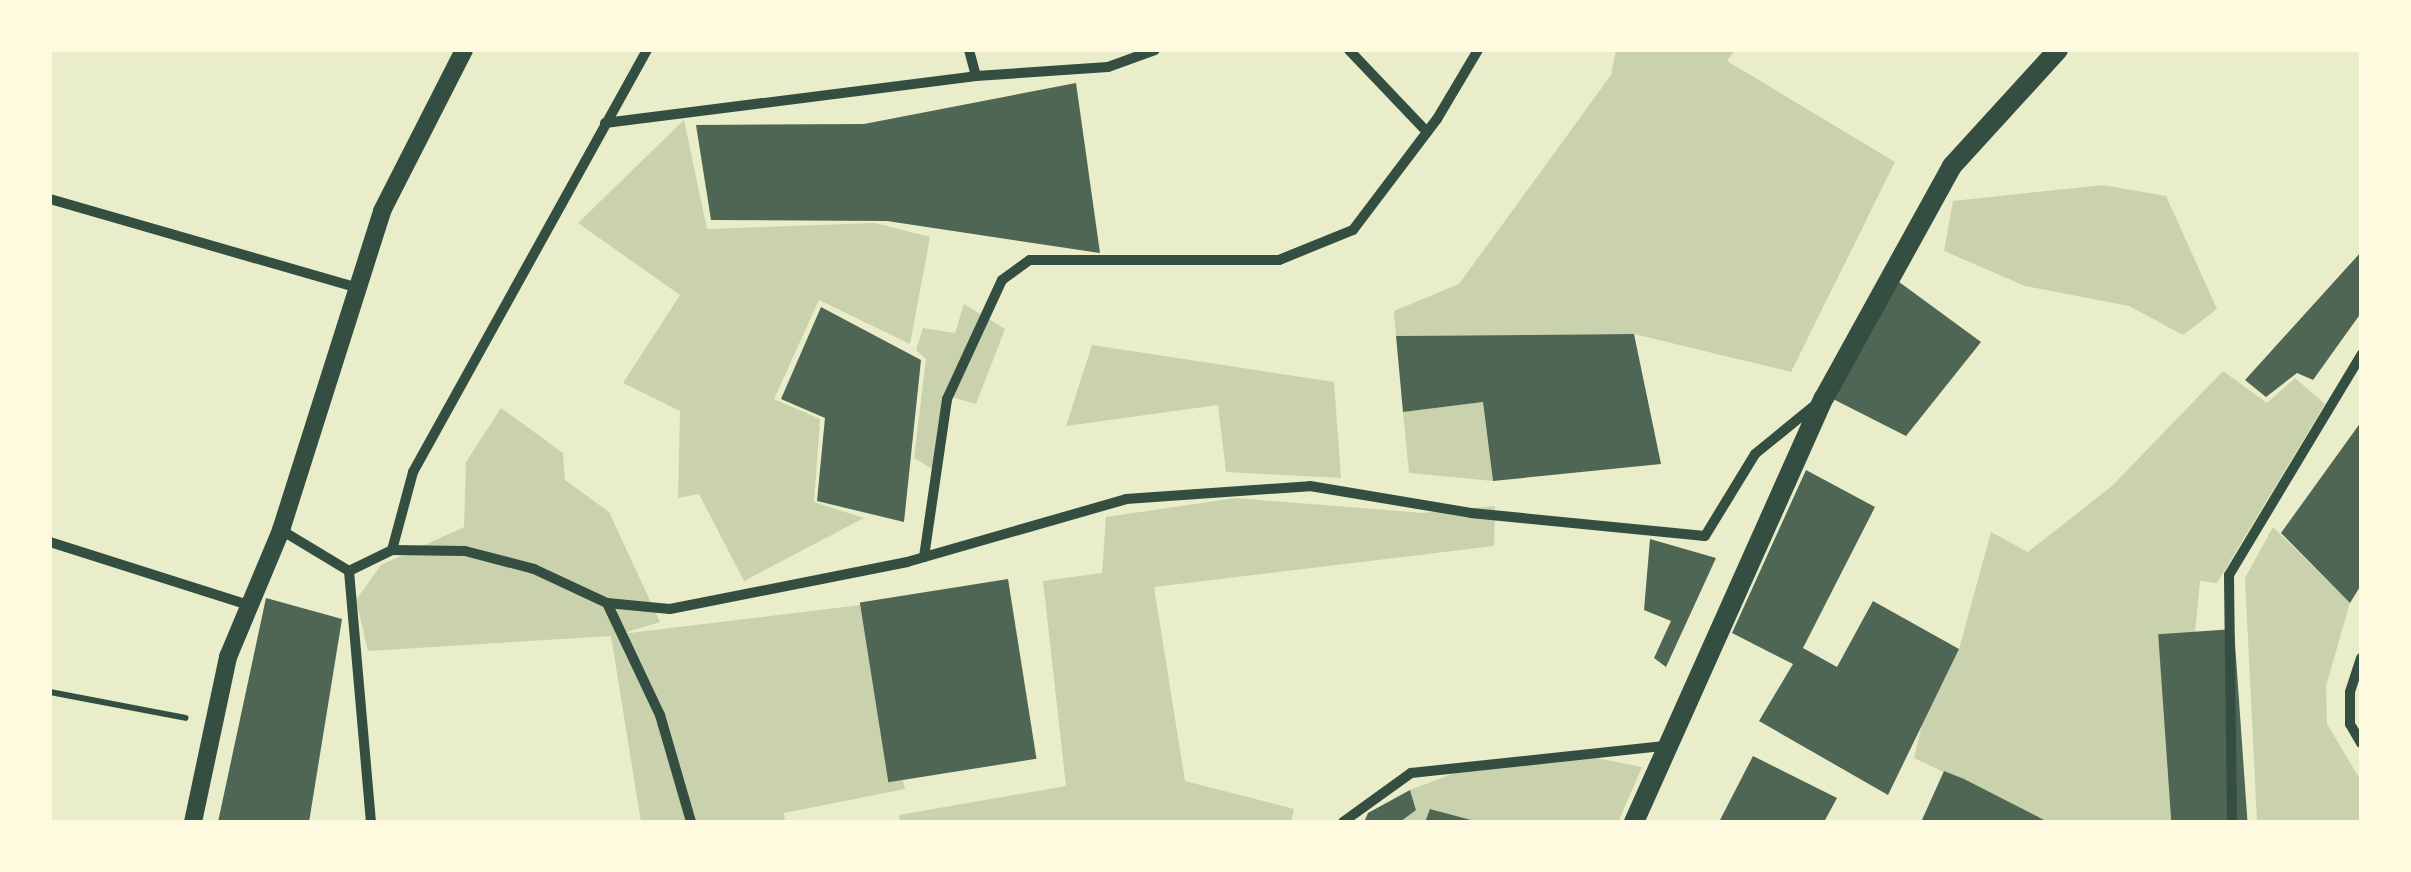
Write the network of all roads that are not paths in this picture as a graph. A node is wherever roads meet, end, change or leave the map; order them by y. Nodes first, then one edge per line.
1 (464, 50) edge
2 (647, 50) edge
3 (969, 50) edge
4 (1155, 50) edge
5 (1349, 50) edge
6 (1478, 50) edge
7 (2058, 50) edge
8 (976, 76) junction
9 (604, 123) junction
10 (1427, 132) junction
11 (50, 198) edge
12 (358, 288) junction
13 (2361, 356) edge
14 (1824, 398) junction
15 (280, 530) junction
16 (50, 542) edge
17 (392, 550) junction
18 (924, 557) junction
19 (349, 570) junction
20 (607, 603) junction
21 (248, 606) junction
22 (2361, 658) edge
23 (2361, 742) edge
24 (1664, 746) junction
25 (192, 822) edge
26 (370, 822) edge
27 (691, 822) edge
28 (1343, 822) edge
29 (1634, 822) edge
30 (2232, 822) edge

1 - 12 street
2 - 9 street
3 - 8 street
4 - 8 street
5 - 10 street
6 - 10 street
7 - 14 main road
8 - 9 street
9 - 17 street
10 - 18 street
11 - 12 street
12 - 15 street
13 - 30 street
14 - 18 street
14 - 24 main road
15 - 19 street
15 - 21 street
16 - 21 street
17 - 19 street
17 - 20 street
18 - 20 street
19 - 26 street
20 - 27 street
21 - 25 street
22 - 23 street
24 - 28 street
24 - 29 main road

